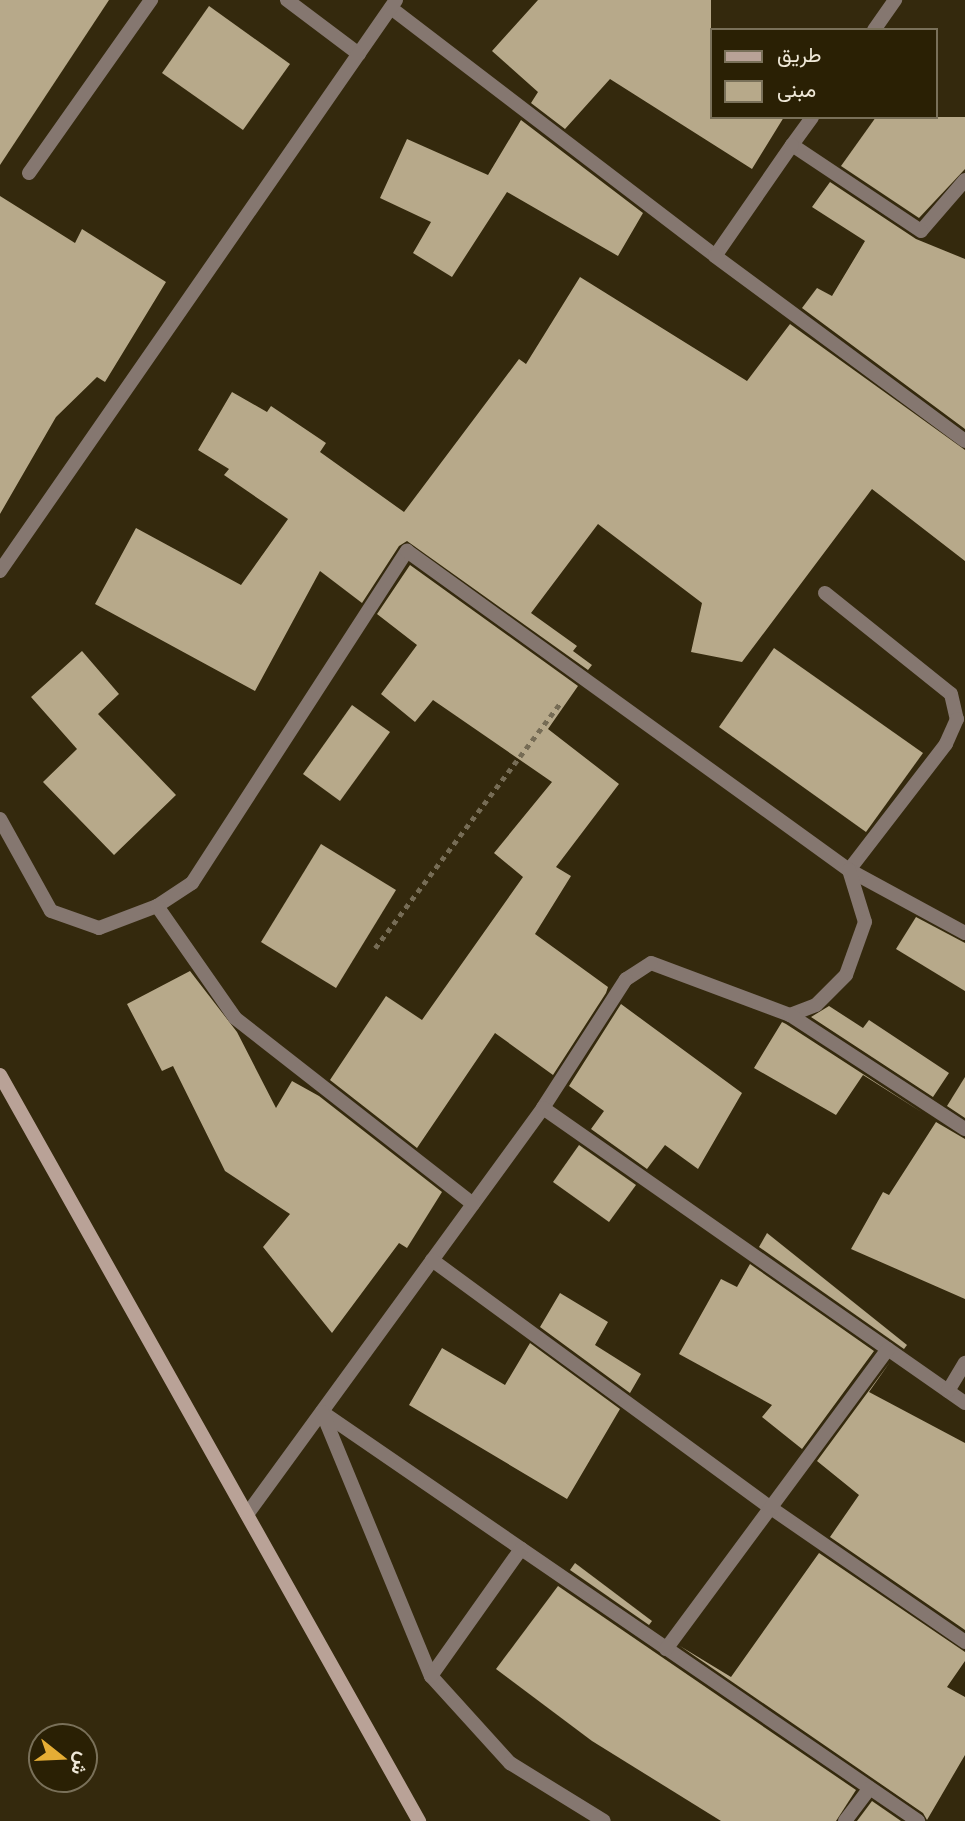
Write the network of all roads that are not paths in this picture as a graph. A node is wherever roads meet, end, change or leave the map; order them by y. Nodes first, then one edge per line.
1 (151, 0) edge
2 (286, 0) edge
3 (895, 0) edge
4 (393, 4) edge
5 (875, 28) edge
6 (359, 54) junction
7 (811, 119) edge
8 (792, 145) junction
9 (29, 173) dead end
10 (965, 180) edge
11 (715, 256) junction
12 (965, 441) edge
13 (0, 572) edge
14 (825, 593) dead end
15 (0, 819) edge
16 (849, 870) junction
17 (157, 906) junction
18 (965, 933) edge
19 (790, 1015) junction
20 (0, 1075) edge
21 (543, 1108) junction
22 (965, 1129) edge
23 (473, 1204) junction
24 (432, 1260) junction
25 (888, 1349) junction
26 (965, 1363) edge
27 (947, 1391) junction
28 (965, 1403) edge
29 (322, 1412) junction
30 (771, 1508) junction
31 (248, 1513) junction
32 (521, 1549) junction
33 (965, 1642) edge
34 (666, 1649) junction
35 (431, 1676) junction
36 (870, 1788) junction
37 (419, 1821) edge
38 (604, 1821) edge
39 (845, 1821) edge
40 (918, 1821) edge

1 - 9 street
2 - 6 street
3 - 5 street
4 - 6 street
4 - 11 street
6 - 13 street
7 - 8 street
8 - 10 street
8 - 11 street
11 - 12 street
14 - 16 street
15 - 17 street
16 - 17 street
16 - 18 street
16 - 19 street
17 - 23 street
19 - 21 street
19 - 22 street
20 - 31 main road
21 - 23 street
21 - 25 street
23 - 24 street
24 - 29 street
24 - 30 street
25 - 27 street
25 - 30 street
26 - 27 street
27 - 28 street
29 - 31 street
29 - 32 street
29 - 35 street
30 - 33 street
30 - 34 street
31 - 37 main road
32 - 34 street
32 - 35 street
34 - 36 street
35 - 38 street
36 - 39 street
36 - 40 street

